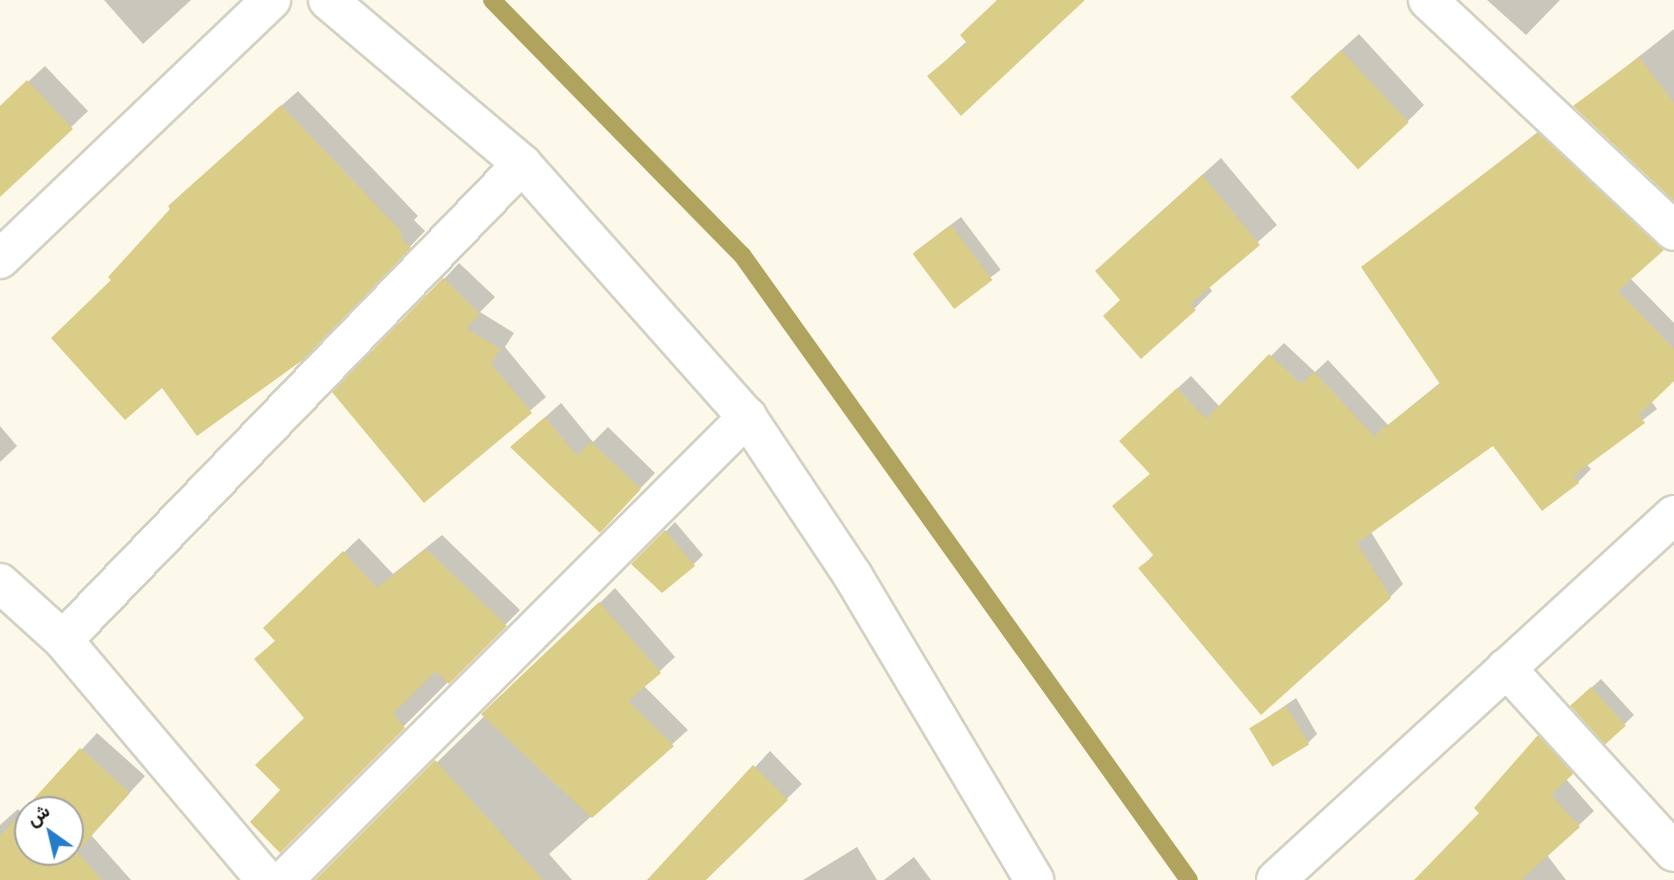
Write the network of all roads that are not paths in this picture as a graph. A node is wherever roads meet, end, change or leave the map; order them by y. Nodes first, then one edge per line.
1 (271, 0) edge
2 (328, 0) edge
3 (1428, 0) edge
4 (522, 164) junction
5 (1674, 231) edge
6 (0, 259) edge
7 (747, 416) junction
8 (1674, 515) edge
9 (0, 583) edge
10 (63, 640) junction
11 (1506, 668) junction
12 (1674, 852) edge
13 (266, 880) edge
14 (284, 880) edge
15 (1034, 880) edge
16 (1276, 880) edge

1 - 6 street
2 - 4 street
3 - 5 street
4 - 7 street
4 - 10 street
7 - 14 street
7 - 15 street
8 - 11 street
9 - 10 street
10 - 13 street
11 - 12 street
11 - 16 street

